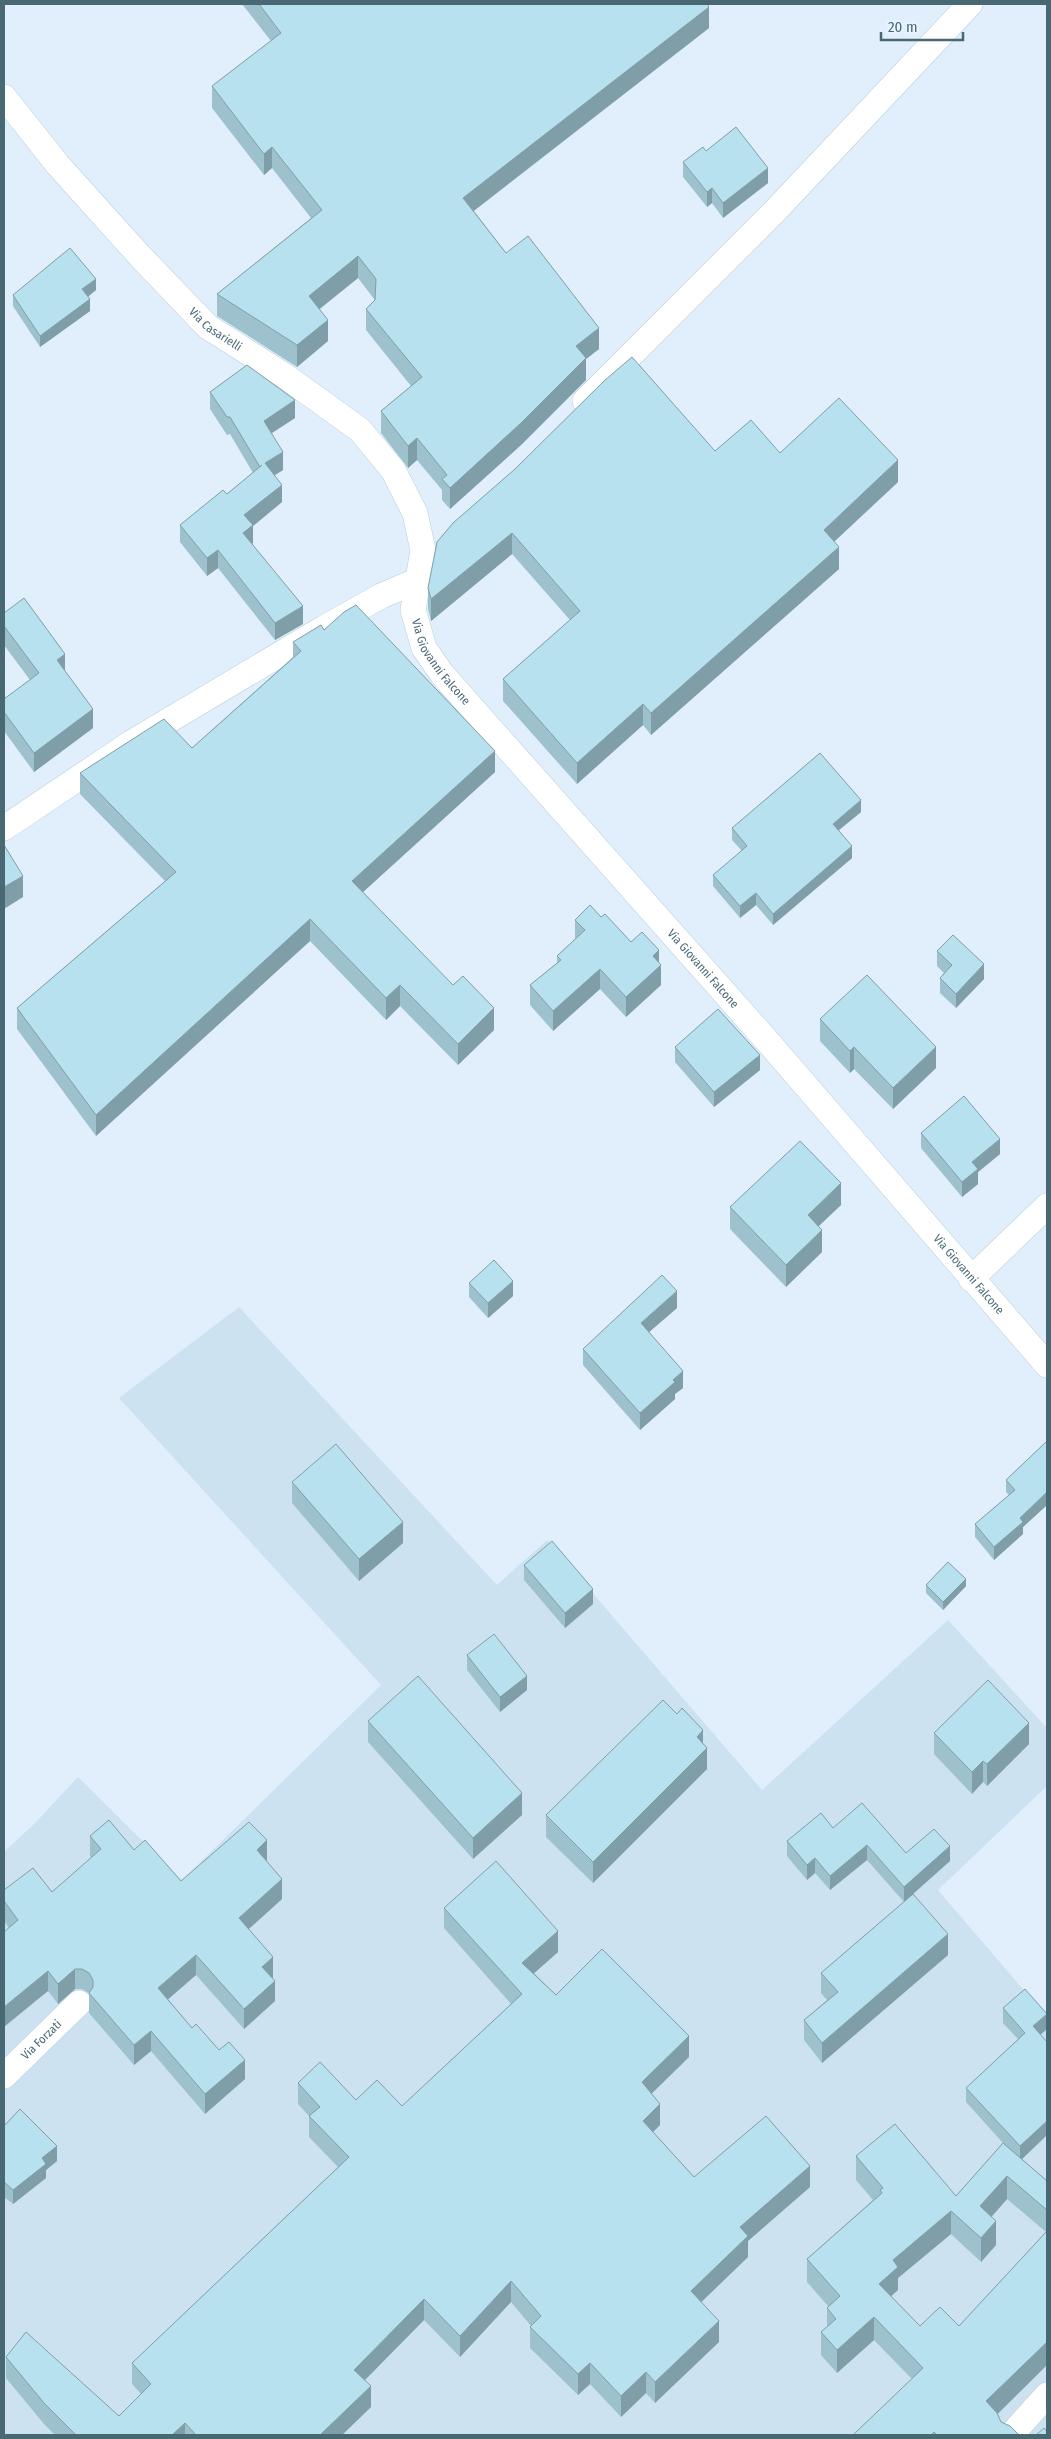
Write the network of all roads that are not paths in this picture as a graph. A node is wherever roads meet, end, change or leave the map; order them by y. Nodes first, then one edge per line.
1 (970, 4) edge
2 (4, 97) edge
3 (572, 414) edge
4 (446, 532) edge
5 (423, 550) junction
6 (416, 580) junction
7 (4, 828) edge
8 (1047, 1206) edge
9 (971, 1279) junction
10 (1047, 1365) edge
11 (79, 2003) dead end
12 (4, 2076) edge
13 (1047, 2395) edge
14 (1011, 2435) edge

1 - 3 street
2 - 5 street, Via Casarielli
4 - 5 street
5 - 6 street, Via Giovanni Falcone
6 - 7 street
6 - 9 street, Via Giovanni Falcone
8 - 9 street
9 - 10 street, Via Giovanni Falcone
11 - 12 street, Via Forzati
13 - 14 street

